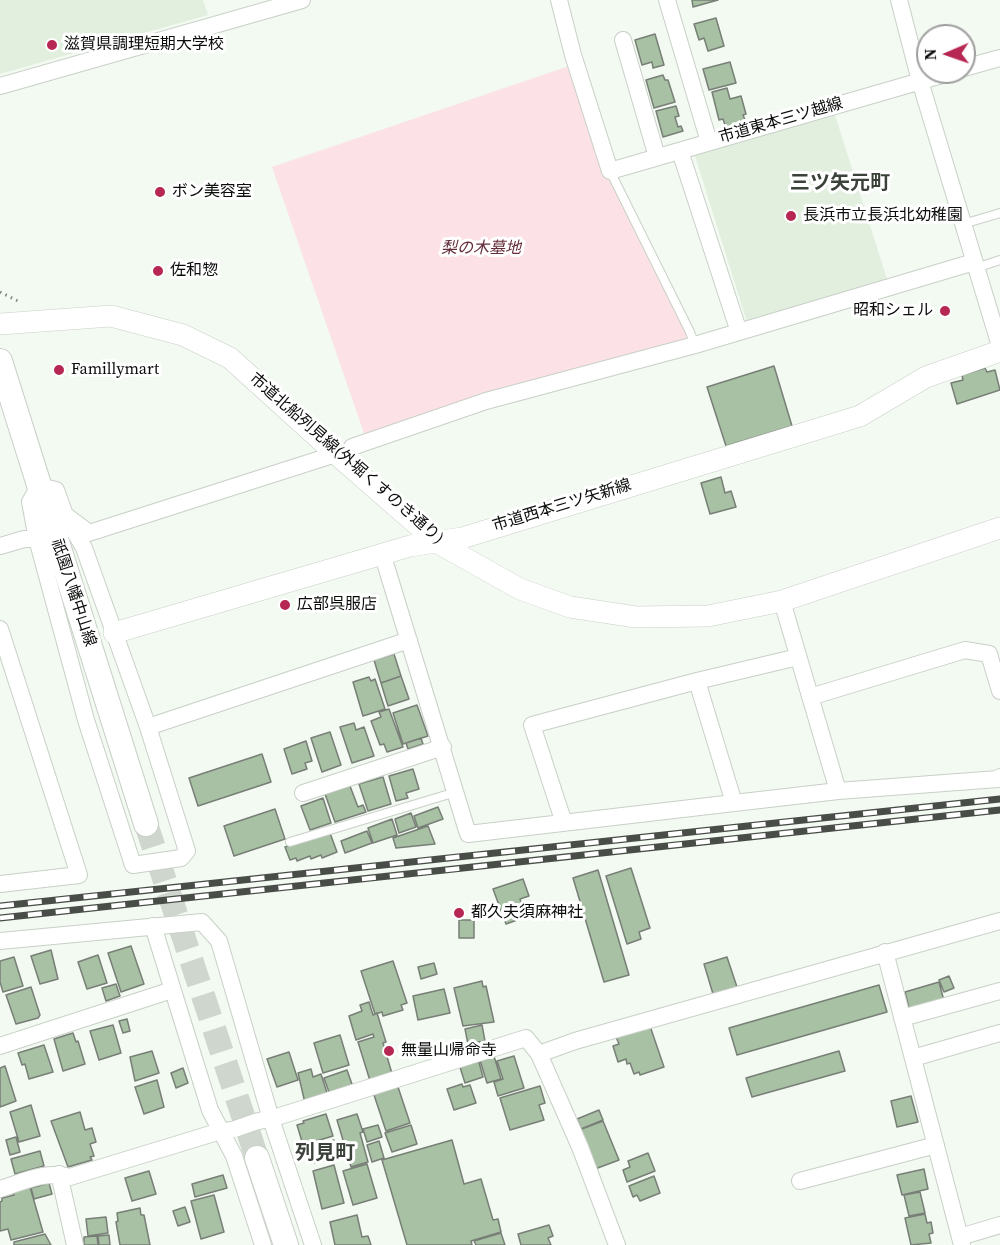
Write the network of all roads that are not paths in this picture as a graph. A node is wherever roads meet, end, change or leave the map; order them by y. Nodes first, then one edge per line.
1 (302, 0) edge
2 (558, 0) edge
3 (667, 0) edge
4 (899, 0) edge
5 (623, 40) dead end
6 (1000, 58) edge
7 (976, 65) edge
8 (916, 66) edge
9 (916, 82) edge
10 (921, 84) edge
11 (0, 86) edge
12 (709, 142) junction
13 (680, 151) junction
14 (657, 158) junction
15 (610, 171) junction
16 (1000, 213) edge
17 (963, 224) junction
18 (1000, 260) edge
19 (975, 265) junction
20 (0, 324) edge
21 (739, 332) junction
22 (695, 345) junction
23 (1000, 346) edge
24 (1000, 351) edge
25 (0, 362) edge
26 (344, 451) junction
27 (39, 486) junction
28 (65, 515) junction
29 (1000, 528) edge
30 (37, 539) junction
31 (438, 543) junction
32 (0, 546) edge
33 (382, 554) junction
34 (782, 601) junction
35 (0, 629) edge
36 (114, 633) junction
37 (409, 640) junction
38 (798, 657) junction
39 (697, 681) junction
40 (1000, 691) edge
41 (810, 697) junction
42 (148, 727) junction
43 (442, 747) junction
44 (1000, 777) edge
45 (838, 791) junction
46 (456, 792) junction
47 (303, 793) dead end
48 (734, 802) junction
49 (564, 823) junction
50 (146, 824) tunnel mouth
51 (290, 842) dead end
52 (0, 884) edge
53 (1000, 921) edge
54 (153, 926) junction
55 (0, 941) edge
56 (885, 952) junction
57 (172, 990) junction
58 (1000, 990) edge
59 (902, 1017) junction
60 (1000, 1033) edge
61 (0, 1046) edge
62 (539, 1054) junction
63 (913, 1058) junction
64 (263, 1120) junction
65 (228, 1130) junction
66 (936, 1145) junction
67 (257, 1158) tunnel mouth
68 (59, 1174) junction
69 (800, 1181) dead end
70 (0, 1188) edge
71 (1000, 1225) edge
72 (961, 1241) edge
73 (75, 1245) edge
74 (263, 1245) edge
75 (286, 1245) edge
76 (313, 1245) edge
77 (617, 1245) edge

1 - 11 street
2 - 15 street
3 - 12 street
4 - 8 street
5 - 14 street
6 - 7 street
9 - 12 street, 市道東本三ツ越線
10 - 17 street
12 - 13 street, 市道東本三ツ越線
13 - 14 street, 市道東本三ツ越線
13 - 21 street
14 - 15 street, 市道東本三ツ越線
15 - 22 lane
16 - 17 lane
17 - 19 street
18 - 19 lane
19 - 21 street
19 - 23 street
20 - 26 street, 市道北船列見線(外堀くすのき通り)
21 - 22 street
22 - 26 street
24 - 31 street, 市道西本三ツ矢新線
25 - 27 main road, 祇園八幡中山線
26 - 28 street
26 - 31 street, 市道北船列見線(外堀くすのき通り)
27 - 28 street
27 - 30 street
27 - 50 main road, 祇園八幡中山線
28 - 36 street
29 - 34 street, 市道北船列見線(外堀くすのき通り)
30 - 32 street
30 - 42 street
31 - 33 street, 市道西本三ツ矢新線
31 - 34 street, 市道北船列見線(外堀くすのき通り)
33 - 36 street, 市道西本三ツ矢新線
33 - 37 street
34 - 38 street
35 - 52 street
36 - 42 street
37 - 42 street
37 - 43 street
38 - 39 street
38 - 41 street
39 - 48 street
39 - 49 street
40 - 41 street
41 - 45 street
43 - 46 street
43 - 47 street
44 - 45 street
45 - 48 street
46 - 49 street
46 - 51 lane
48 - 49 street
53 - 56 street
54 - 55 street
54 - 57 street
54 - 64 street
56 - 59 street
56 - 62 street
57 - 61 street
57 - 65 street
58 - 59 street
59 - 63 street
60 - 63 street
62 - 64 street
62 - 77 street
63 - 66 street
64 - 65 street, bridge
64 - 76 street
65 - 68 street
65 - 74 street
66 - 69 street
66 - 72 street
67 - 75 main road
68 - 70 street
68 - 73 street
71 - 72 street

